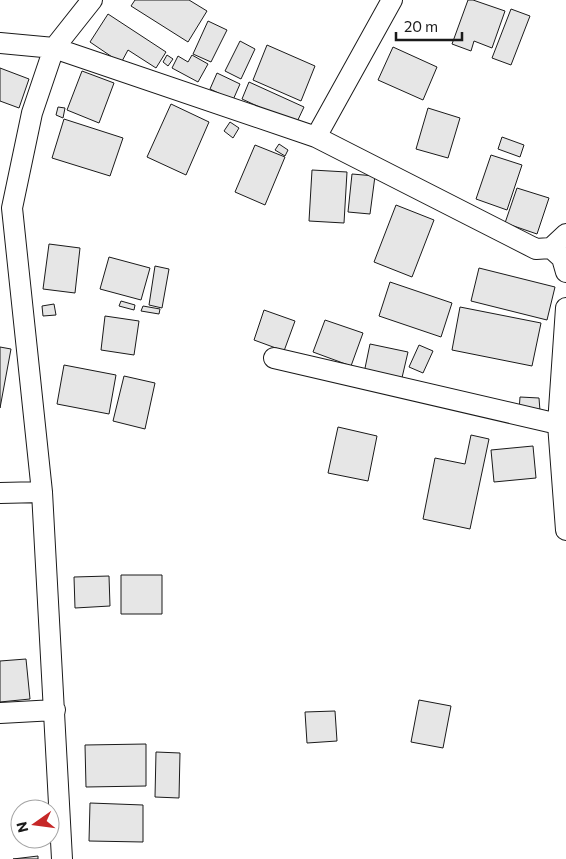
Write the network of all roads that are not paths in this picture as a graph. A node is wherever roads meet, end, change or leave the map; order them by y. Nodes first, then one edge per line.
1 (92, 0) edge
2 (392, 0) edge
3 (0, 43) edge
4 (54, 48) junction
5 (316, 137) junction
6 (566, 234) edge
7 (551, 248) junction
8 (566, 272) edge
9 (566, 308) edge
10 (274, 358) dead end
11 (558, 424) junction
12 (42, 492) junction
13 (0, 493) edge
14 (566, 530) edge
15 (55, 710) junction
16 (0, 713) edge
17 (62, 859) edge

1 - 4 street
2 - 5 street
3 - 4 street
4 - 5 street
4 - 12 street
5 - 7 street
6 - 7 street
7 - 8 street
9 - 11 street
10 - 11 street
11 - 14 street
12 - 13 street
12 - 15 street
15 - 16 street
15 - 17 street

